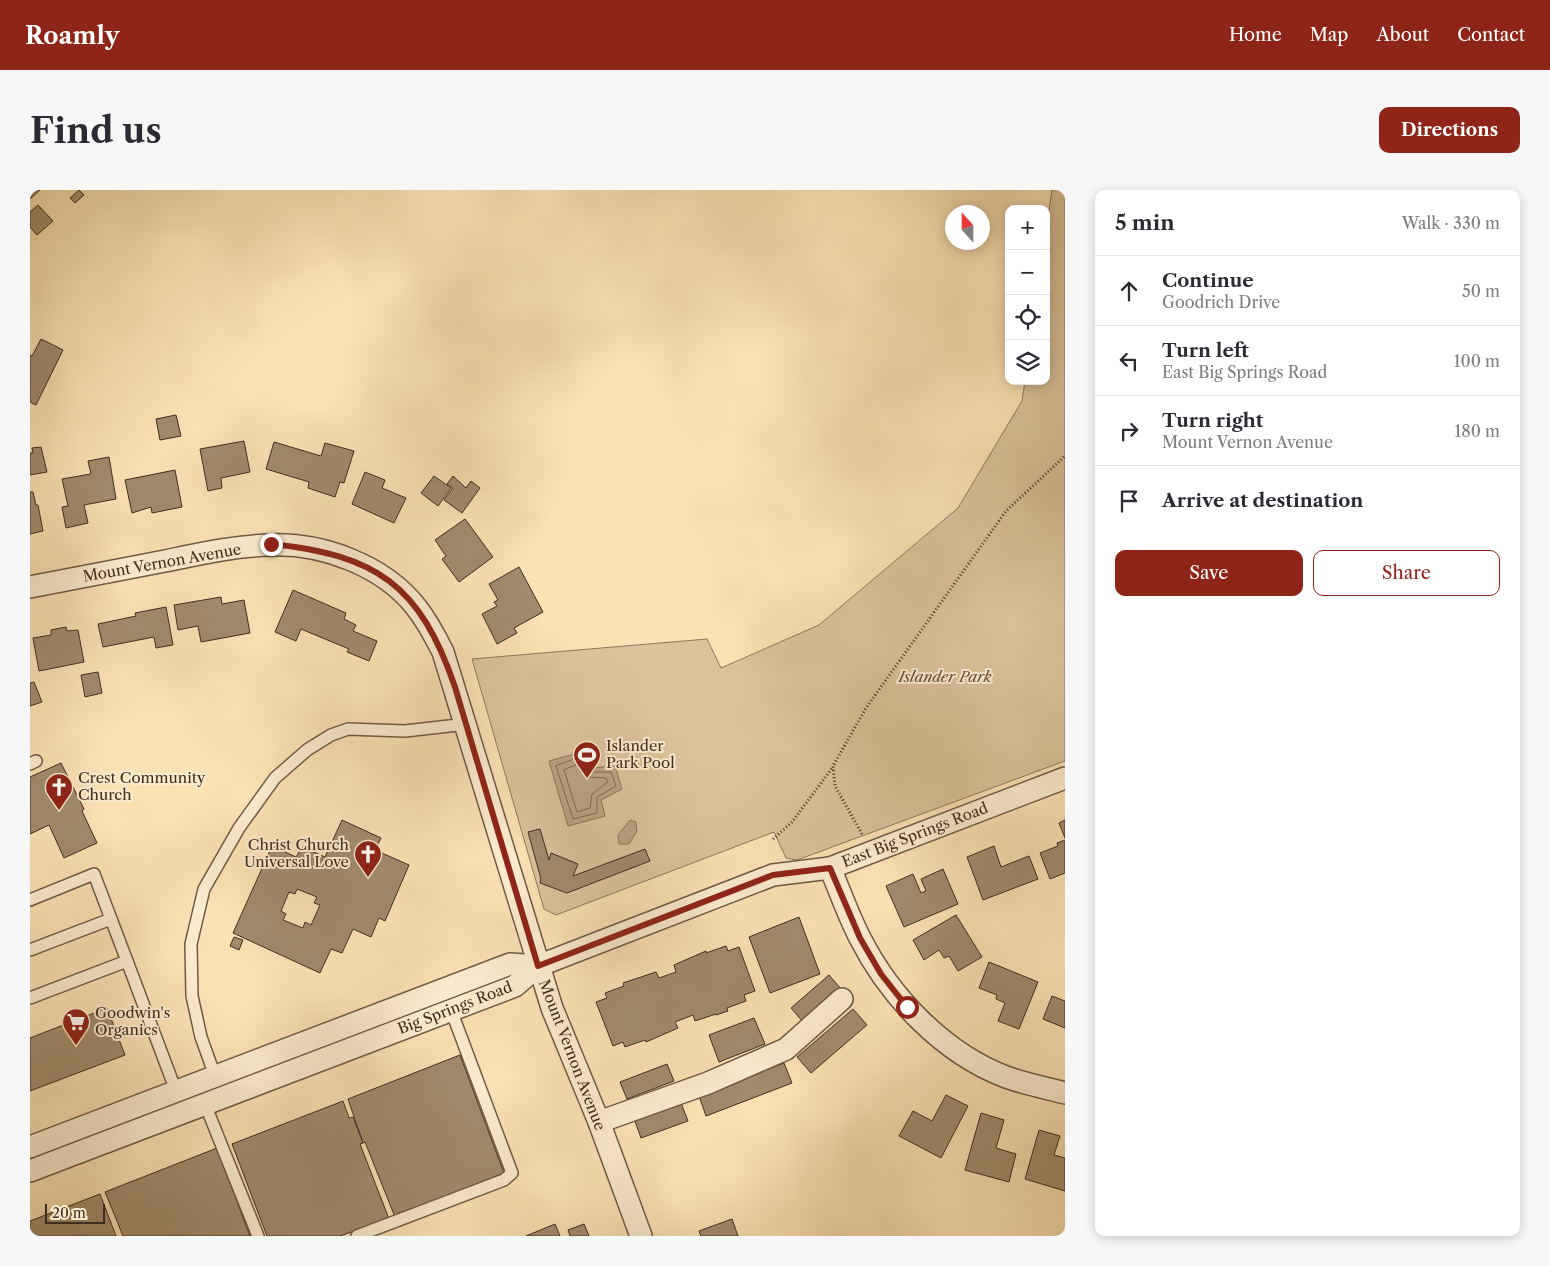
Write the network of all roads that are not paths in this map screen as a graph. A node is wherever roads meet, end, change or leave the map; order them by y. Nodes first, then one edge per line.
1 (30, 587) edge
2 (466, 724) junction
3 (1065, 778) edge
4 (830, 868) junction
5 (30, 900) edge
6 (111, 919) junction
7 (30, 950) edge
8 (127, 961) junction
9 (538, 966) junction
10 (30, 998) edge
11 (842, 999) dead end
12 (451, 1010) junction
13 (215, 1076) junction
14 (176, 1092) junction
15 (1065, 1094) edge
16 (206, 1104) junction
17 (599, 1122) junction
18 (30, 1147) edge
19 (30, 1172) edge
20 (258, 1236) edge
21 (357, 1236) edge
22 (641, 1236) edge

1 - 2 street, Mount Vernon Avenue
2 - 9 street, Mount Vernon Avenue
2 - 13 lane
3 - 4 street, East Big Springs Road
4 - 9 street, East Big Springs Road
4 - 15 street
5 - 6 lane
6 - 7 lane
6 - 8 lane
8 - 10 lane
8 - 14 lane
9 - 12 street, Big Springs Road
9 - 13 street, Big Springs Road
9 - 17 street, Mount Vernon Avenue
11 - 17 street
12 - 16 street, Big Springs Road
12 - 21 lane
13 - 14 street, Big Springs Road
14 - 18 street, Big Springs Road
16 - 19 street, Big Springs Road
16 - 20 lane
17 - 22 street, Mount Vernon Avenue

